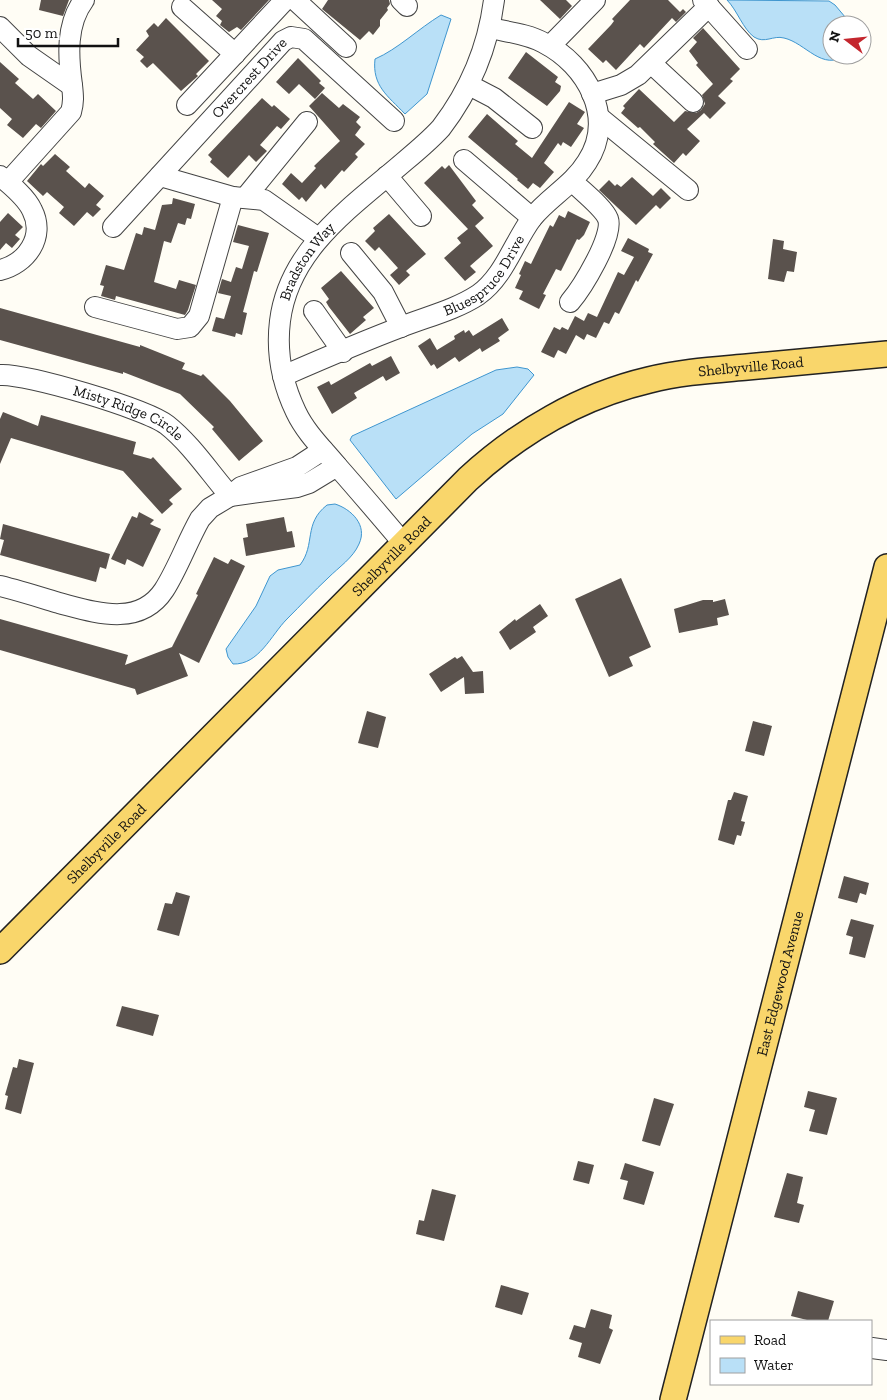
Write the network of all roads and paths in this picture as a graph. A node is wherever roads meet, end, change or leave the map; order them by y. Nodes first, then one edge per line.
1 (84, 0) edge
2 (285, 0) edge
3 (295, 0) edge
4 (494, 0) edge
5 (596, 0) edge
6 (706, 3) edge
7 (182, 7) dead end
8 (0, 27) edge
9 (490, 28) junction
10 (550, 46) junction
11 (346, 47) dead end
12 (746, 49) dead end
13 (235, 54) junction
14 (652, 64) junction
15 (469, 85) junction
16 (72, 86) junction
17 (592, 94) junction
18 (693, 102) dead end
19 (187, 105) dead end
20 (600, 118) junction
21 (394, 121) dead end
22 (307, 122) dead end
23 (532, 128) dead end
24 (464, 160) dead end
25 (160, 176) junction
26 (387, 176) junction
27 (4, 179) edge
28 (573, 182) junction
29 (688, 190) dead end
30 (239, 197) junction
31 (421, 216) dead end
32 (532, 218) junction
33 (113, 227) dead end
34 (318, 238) junction
35 (351, 253) dead end
36 (0, 270) edge
37 (570, 302) dead end
38 (95, 307) dead end
39 (314, 311) dead end
40 (401, 327) junction
41 (343, 352) junction
42 (887, 354) edge
43 (0, 375) edge
44 (283, 376) junction
45 (323, 450) junction
46 (337, 466) junction
47 (230, 496) junction
48 (404, 544) junction
49 (887, 566) edge
50 (0, 586) edge
51 (0, 951) edge
52 (673, 1400) edge

1 - 16 street
2 - 13 street
3 - 11 street
4 - 9 street, Bradston Way
5 - 10 street
6 - 12 street
6 - 14 street
7 - 13 street
8 - 16 street
9 - 10 street, Bluespruce Drive
9 - 15 street, Bradston Way
10 - 17 street, Bluespruce Drive
13 - 19 street
14 - 17 street
14 - 18 street
15 - 23 street
15 - 26 street, Bradston Way
16 - 27 street
17 - 20 street, Bluespruce Drive
20 - 28 street, Bluespruce Drive
20 - 29 street
21 - 25 street, Overcrest Drive
22 - 30 street
24 - 32 street
25 - 30 street
25 - 33 street, Overcrest Drive
26 - 31 street
26 - 34 street, Bradston Way
27 - 36 street
28 - 32 street, Bluespruce Drive
28 - 37 street
30 - 34 street
30 - 38 street
32 - 40 street, Bluespruce Drive
34 - 44 street, Bradston Way
35 - 40 street
39 - 41 street
40 - 41 street, Bluespruce Drive
41 - 44 street, Bluespruce Drive
42 - 48 main road, Shelbyville Road
43 - 47 street, Misty Ridge Circle
44 - 45 street, Bradston Way
45 - 46 street, Bradston Way
45 - 47 street
46 - 47 street
46 - 48 street, Bradston Way
47 - 50 street
48 - 51 main road, Shelbyville Road
49 - 52 main road, East Edgewood Avenue

